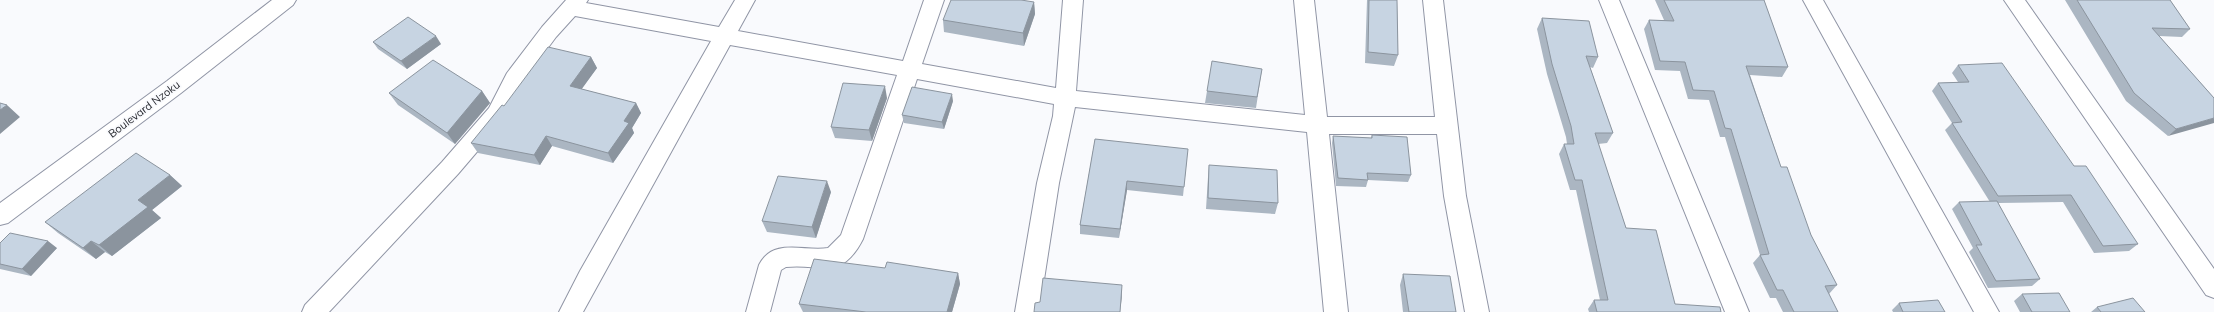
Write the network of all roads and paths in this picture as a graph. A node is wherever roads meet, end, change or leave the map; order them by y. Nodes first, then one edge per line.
1 (286, 0) edge
2 (745, 0) edge
3 (934, 0) edge
4 (1073, 0) edge
5 (1304, 0) edge
6 (1433, 0) edge
7 (1609, 0) edge
8 (1813, 0) edge
9 (2014, 0) edge
10 (575, 4) edge
11 (724, 38) junction
12 (909, 71) junction
13 (1065, 98) junction
14 (1317, 125) junction
15 (1448, 126) junction
16 (0, 216) edge
17 (2214, 288) edge
18 (314, 312) edge
19 (571, 312) edge
20 (758, 312) edge
21 (1027, 312) edge
22 (1336, 312) edge
23 (1477, 312) edge
24 (1737, 312) edge
25 (1988, 312) edge

1 - 16 street, Boulevard Nzoku
2 - 11 street
3 - 12 street
4 - 13 street
5 - 14 street
6 - 15 street
7 - 24 street
8 - 25 street
9 - 17 street
10 - 11 street
10 - 18 street
11 - 12 street
11 - 19 street
12 - 13 street
12 - 20 street
13 - 14 street
13 - 21 street
14 - 15 street
14 - 22 street
15 - 23 street

